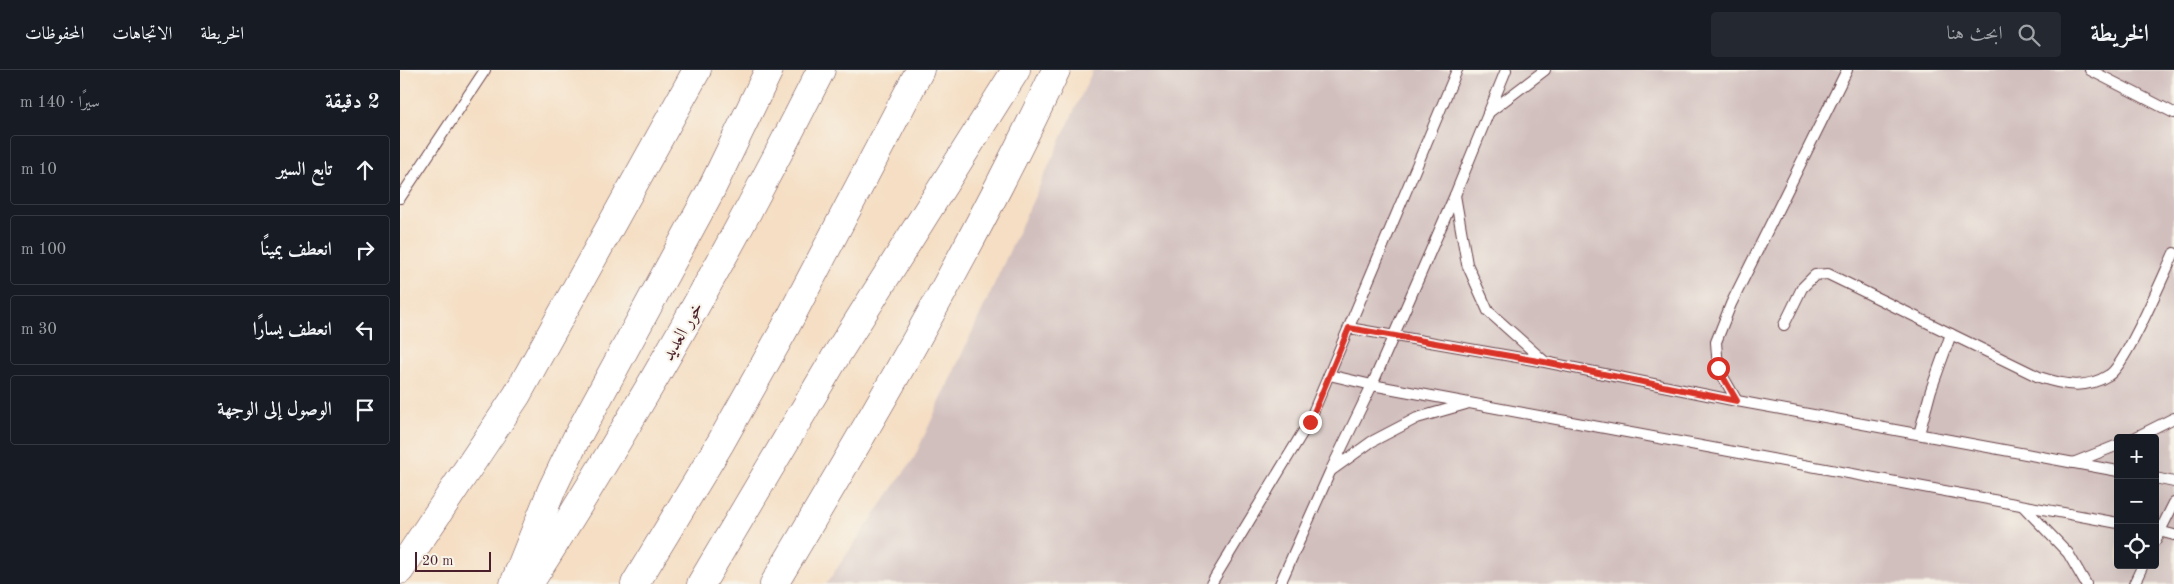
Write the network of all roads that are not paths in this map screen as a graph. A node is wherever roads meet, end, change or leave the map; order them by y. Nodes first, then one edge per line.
1 (485, 70) edge
2 (697, 70) edge
3 (769, 70) edge
4 (821, 70) edge
5 (920, 70) edge
6 (1016, 70) edge
7 (1056, 70) edge
8 (1457, 70) edge
9 (1506, 70) edge
10 (1545, 70) edge
11 (1847, 70) edge
12 (2090, 70) edge
13 (1487, 113) junction
14 (2174, 113) edge
15 (1455, 195) junction
16 (400, 198) edge
17 (2174, 253) edge
18 (1784, 325) dead end
19 (1349, 328) junction
20 (1951, 334) junction
21 (1392, 337) junction
22 (1544, 362) junction
23 (1330, 375) junction
24 (1372, 385) junction
25 (1737, 401) junction
26 (1469, 403) junction
27 (2174, 418) edge
28 (1919, 434) junction
29 (2142, 434) edge
30 (2114, 447) edge
31 (2073, 463) junction
32 (2114, 470) edge
33 (1330, 472) junction
34 (2159, 479) edge
35 (2174, 482) edge
36 (2174, 503) edge
37 (2023, 506) junction
38 (2114, 522) edge
39 (2159, 529) edge
40 (2159, 531) edge
41 (2174, 535) edge
42 (2141, 569) edge
43 (400, 570) edge
44 (514, 584) edge
45 (529, 584) edge
46 (635, 584) edge
47 (701, 584) edge
48 (774, 584) edge
49 (1211, 584) edge
50 (1280, 584) edge
51 (2086, 584) edge
52 (2134, 584) edge

1 - 16 lane
2 - 43 highway
3 - 44 highway
4 - 45 highway, خور العديد
5 - 46 highway
6 - 47 highway
7 - 48 highway
8 - 19 lane
9 - 13 lane
10 - 13 lane
11 - 25 lane
12 - 14 lane
13 - 15 lane
15 - 21 lane
15 - 22 lane
17 - 20 lane
18 - 20 lane
19 - 21 lane
19 - 23 lane
20 - 28 lane
21 - 22 lane
21 - 24 lane
22 - 25 lane
23 - 24 lane
23 - 49 lane
24 - 26 lane
24 - 33 lane
25 - 28 lane
26 - 33 lane
26 - 37 lane
27 - 29 lane
28 - 31 lane
30 - 31 lane
31 - 32 lane
33 - 50 lane
34 - 35 lane
36 - 39 lane
37 - 38 lane
37 - 51 lane
40 - 41 lane
42 - 52 lane

